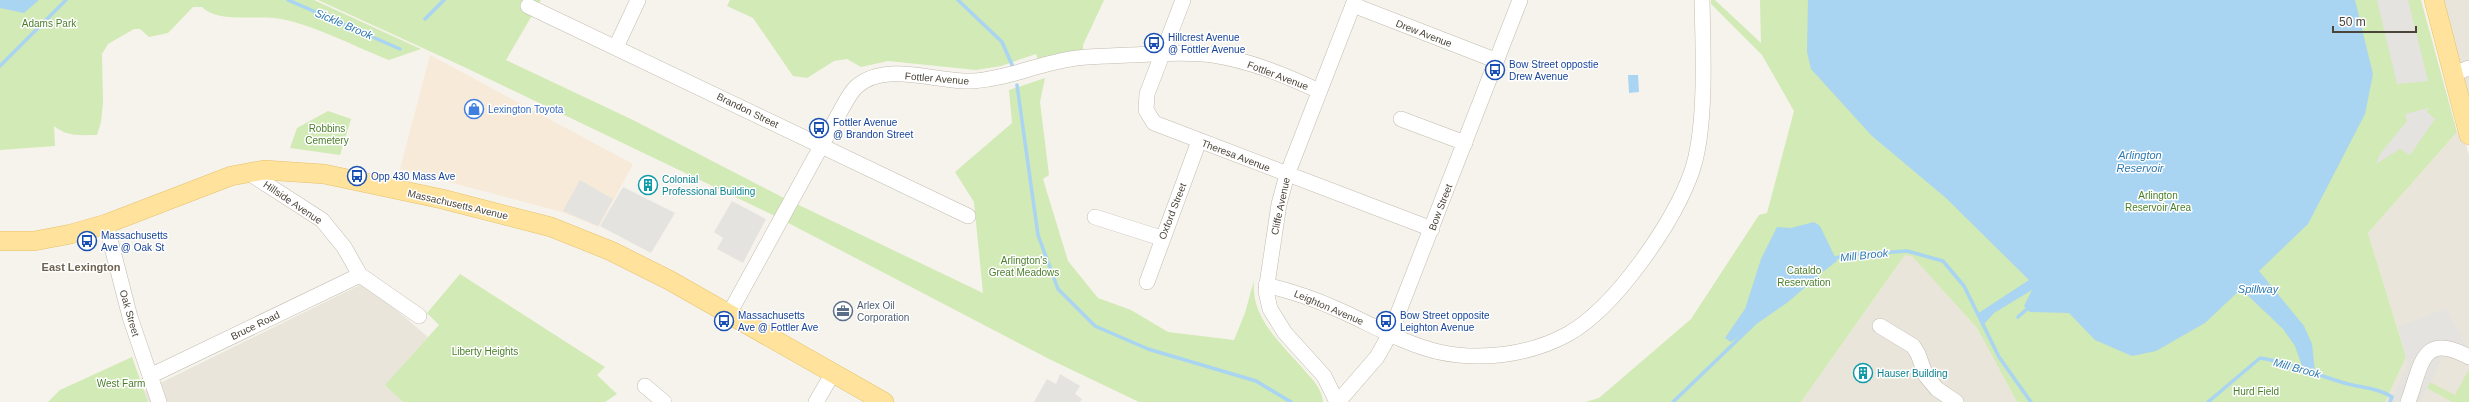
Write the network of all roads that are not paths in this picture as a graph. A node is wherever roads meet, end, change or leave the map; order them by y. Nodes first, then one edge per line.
1 (638, 0) edge
2 (1182, 0) edge
3 (1520, 0) edge
4 (1702, 0) edge
5 (2434, 0) edge
6 (1354, 3) edge
7 (528, 6) dead end
8 (616, 46) junction
9 (1160, 54) junction
10 (1495, 60) junction
11 (2461, 71) edge
12 (1319, 91) junction
13 (1401, 119) dead end
14 (2469, 135) edge
15 (1199, 142) junction
16 (1465, 143) junction
17 (822, 147) junction
18 (249, 173) junction
19 (1287, 175) junction
20 (968, 216) dead end
21 (1095, 217) dead end
22 (106, 224) junction
23 (1432, 229) junction
24 (1161, 238) junction
25 (0, 241) edge
26 (360, 275) junction
27 (1147, 282) dead end
28 (1266, 284) junction
29 (729, 314) junction
30 (419, 316) dead end
31 (1880, 326) dead end
32 (1390, 334) junction
33 (2469, 357) edge
34 (833, 372) junction
35 (150, 376) junction
36 (645, 386) dead end
37 (159, 402) edge
38 (664, 402) edge
39 (816, 402) edge
40 (884, 402) edge
41 (1338, 402) edge
42 (1956, 402) edge
43 (2408, 402) edge

1 - 8 street
2 - 9 street, Theresa Avenue
3 - 10 street, Bow Street
4 - 32 street, Leighton Avenue
5 - 11 main road
6 - 10 street, Drew Avenue
6 - 12 street, Cliffe Avenue
7 - 8 street, Brandon Street
8 - 17 street, Brandon Street
9 - 12 street, Fottler Avenue
9 - 15 street, Theresa Avenue
9 - 17 street, Fottler Avenue
10 - 16 street, Bow Street
11 - 14 main road
12 - 19 street, Cliffe Avenue
13 - 16 street
15 - 19 street, Theresa Avenue
15 - 24 street, Oxford Street
16 - 23 street, Bow Street
17 - 20 street, Brandon Street
17 - 29 street, Fottler Avenue
18 - 22 main road, Massachusetts Avenue
18 - 26 street, Hillside Avenue
18 - 29 main road, Massachusetts Avenue
19 - 23 street, Theresa Avenue
19 - 28 street, Cliffe Avenue
21 - 24 street
22 - 25 main road, Massachusetts Avenue
22 - 35 street, Oak Street
23 - 32 street, Bow Street
24 - 27 street, Oxford Street
26 - 30 street, Hillside Avenue
26 - 35 street, Bruce Road
28 - 32 street, Leighton Avenue
28 - 41 street, Cliffe Avenue
29 - 34 main road, Massachusetts Avenue
31 - 42 street
32 - 41 street, Bow Street
33 - 43 street
34 - 39 street
34 - 40 main road, Massachusetts Avenue
35 - 37 street, Oak Street
36 - 38 street

